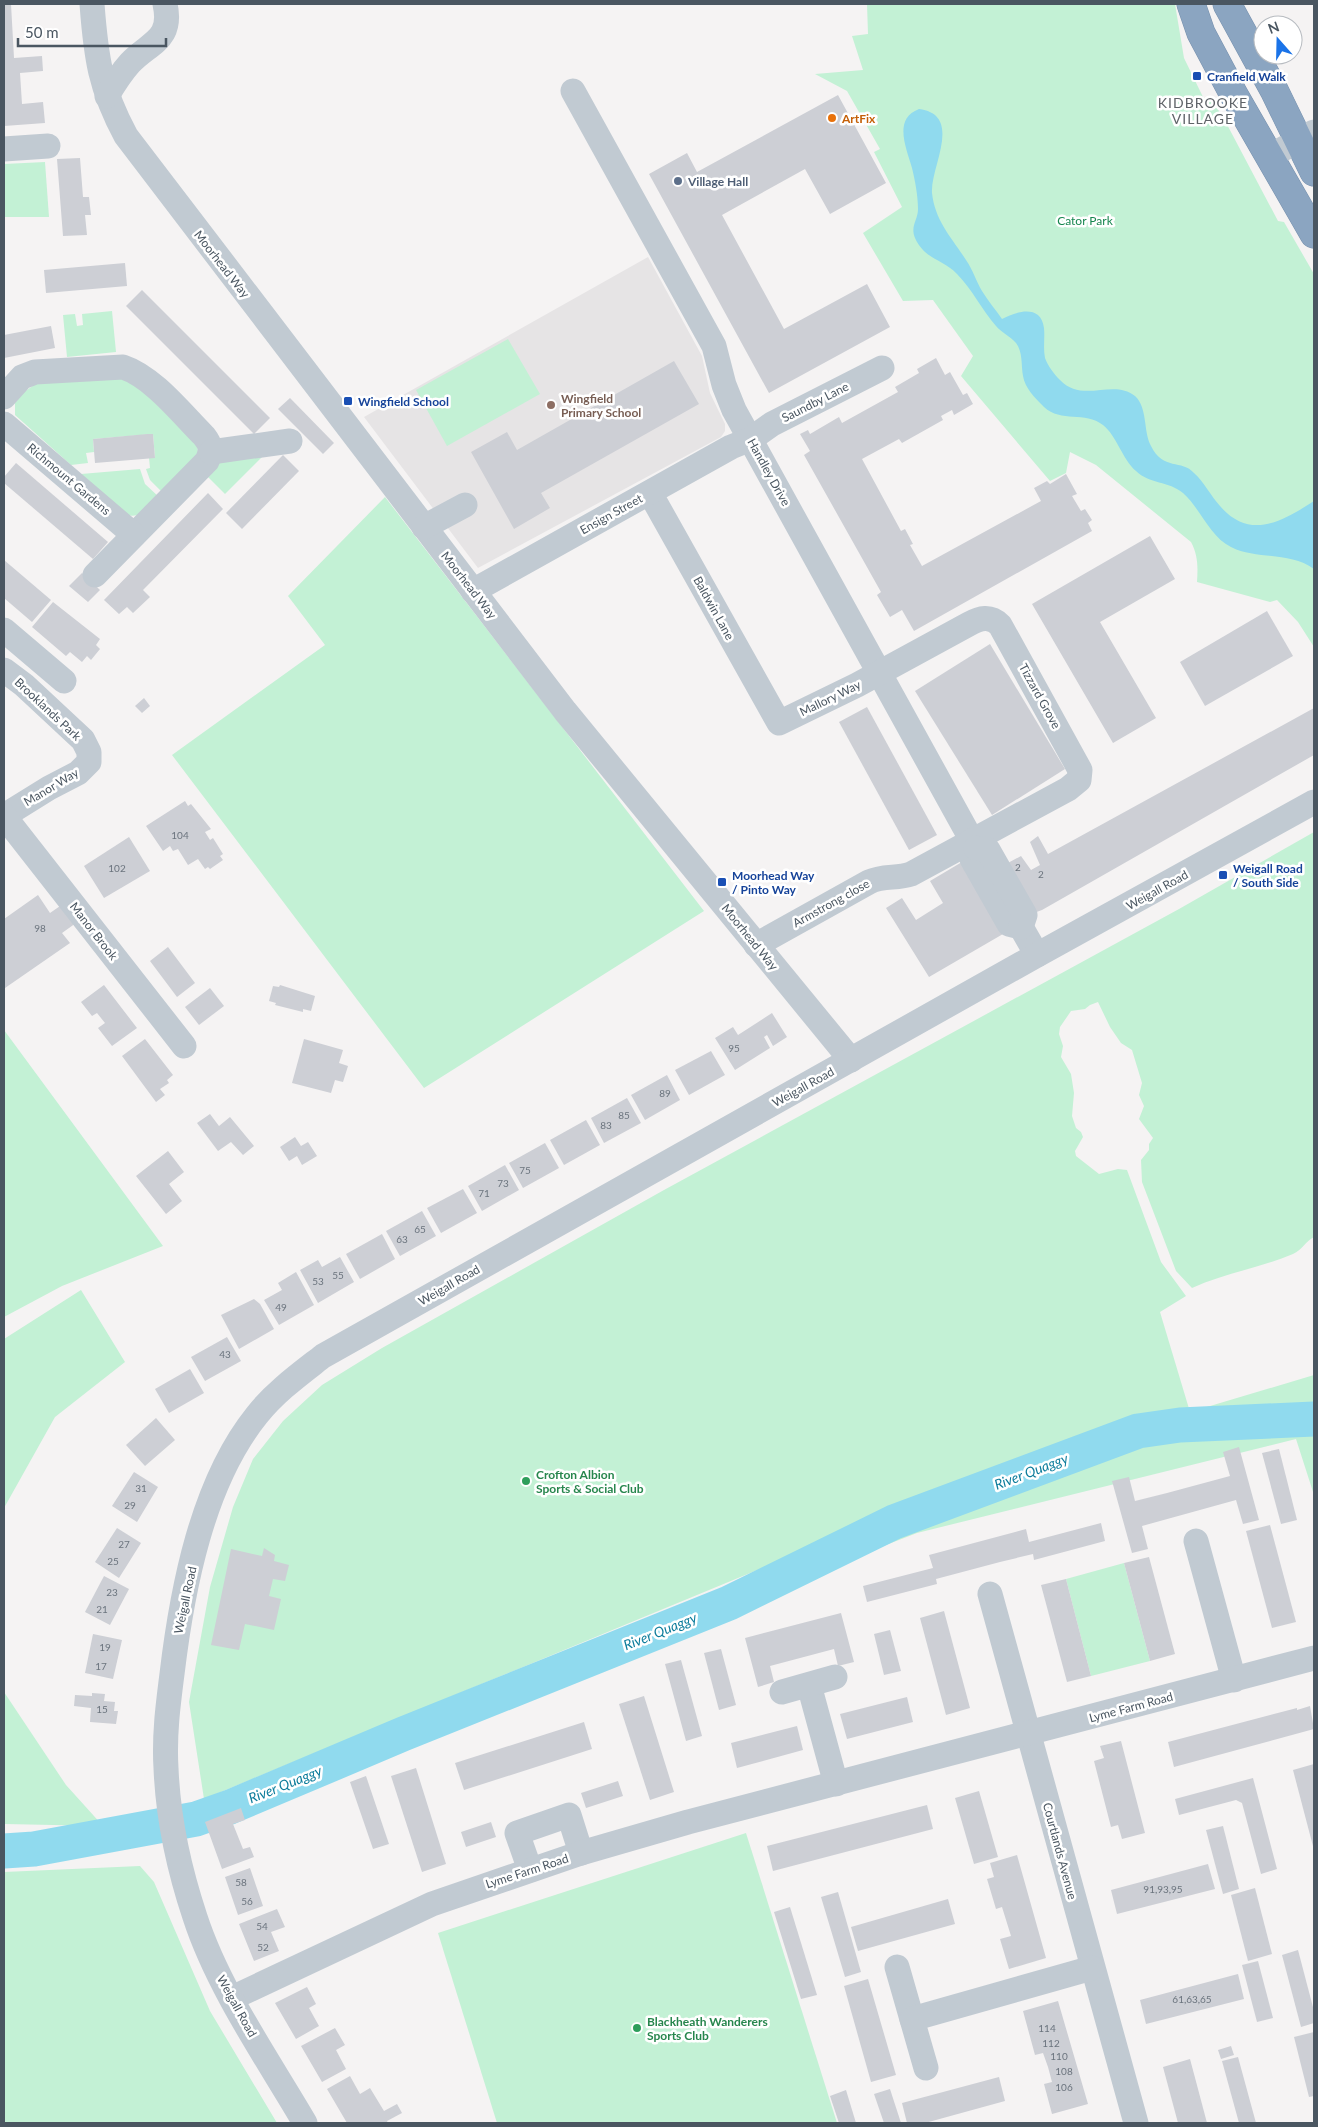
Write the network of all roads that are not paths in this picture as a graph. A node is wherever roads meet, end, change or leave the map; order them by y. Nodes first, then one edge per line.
1 (92, 4) edge
2 (165, 4) edge
3 (1191, 4) edge
4 (1227, 4) edge
5 (573, 91) dead end
6 (107, 96) junction
7 (1306, 136) edge
8 (48, 146) dead end
9 (4, 149) edge
10 (1270, 156) junction
11 (1314, 172) edge
12 (1314, 234) edge
13 (882, 368) dead end
14 (4, 397) edge
15 (4, 424) edge
16 (751, 439) junction
17 (290, 441) dead end
18 (211, 452) junction
19 (650, 492) junction
20 (465, 505) dead end
21 (424, 527) junction
22 (134, 535) junction
23 (95, 575) dead end
24 (473, 591) junction
25 (4, 630) edge
26 (4, 670) edge
27 (880, 672) junction
28 (64, 681) dead end
29 (779, 723) joint
30 (89, 752) joint
31 (1314, 802) edge
32 (4, 816) edge
33 (974, 844) junction
34 (756, 945) junction
35 (1037, 955) junction
36 (184, 1046) dead end
37 (851, 1060) junction
38 (1196, 1541) dead end
39 (990, 1594) dead end
40 (1314, 1658) edge
41 (835, 1677) dead end
42 (1234, 1680) junction
43 (808, 1685) junction
44 (782, 1692) dead end
45 (1028, 1734) junction
46 (836, 1784) junction
47 (581, 1853) junction
48 (530, 1870) junction
49 (897, 1967) dead end
50 (1092, 1968) junction
51 (232, 1998) junction
52 (912, 2019) junction
53 (926, 2068) dead end
54 (304, 2123) edge
55 (1136, 2123) edge

1 - 6 street, Moorhead Way
2 - 6 street
3 - 10 highway
4 - 7 highway
5 - 16 street, Handley Drive
6 - 21 street, Moorhead Way
7 - 10 street
7 - 11 highway
8 - 9 street
10 - 12 highway
13 - 16 street, Saundby Lane
14 - 18 street
15 - 22 street, Richmount Gardens
16 - 19 street, Ensign Street
16 - 27 street, Handley Drive
17 - 18 street
18 - 22 street
19 - 24 street, Ensign Street
19 - 29 street, Baldwin Lane
20 - 21 street
21 - 24 street, Moorhead Way
22 - 23 street
24 - 34 street, Moorhead Way
25 - 28 street
26 - 30 street, Brooklands Park
27 - 29 street, Mallory Way
27 - 33 street, Handley Drive
27 - 33 street, Tizzard Grove
30 - 32 street, Manor Way
31 - 35 street, Weigall Road
32 - 36 street, Manor Brook
33 - 34 street, Armstrong close
33 - 35 street, Handley Drive
34 - 37 street, Moorhead Way
35 - 37 street, Weigall Road
37 - 51 street, Weigall Road
38 - 42 street
39 - 45 street
40 - 42 street, Lyme Farm Road
41 - 43 street
42 - 45 street, Lyme Farm Road
43 - 44 street
43 - 46 street
45 - 46 street, Lyme Farm Road
45 - 50 street, Courtlands Avenue
46 - 47 street, Lyme Farm Road
47 - 48 street, Lyme Farm Road
47 - 48 street
48 - 51 street, Lyme Farm Road
49 - 52 street
50 - 52 street
50 - 55 street, Courtlands Avenue
51 - 54 street, Weigall Road
52 - 53 street

